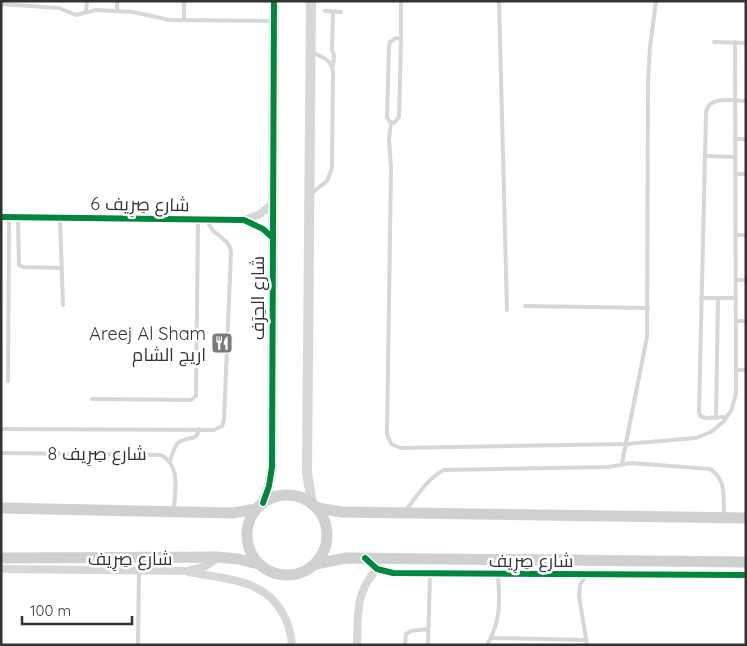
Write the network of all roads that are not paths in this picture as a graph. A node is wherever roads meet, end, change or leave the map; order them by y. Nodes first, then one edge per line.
1 (87, 1) edge
2 (117, 1) edge
3 (184, 1) edge
4 (274, 1) edge
5 (317, 1) edge
6 (401, 1) edge
7 (499, 1) edge
8 (656, 1) edge
9 (4, 3) edge
10 (40, 4) edge
11 (311, 6) edge
12 (117, 11) junction
13 (325, 11) dead end
14 (86, 12) junction
15 (333, 12) junction
16 (341, 12) dead end
17 (184, 20) junction
18 (274, 21) junction
19 (401, 38) junction
20 (714, 42) dead end
21 (735, 42) junction
22 (746, 43) edge
23 (332, 50) junction
24 (316, 54) junction
25 (333, 68) junction
26 (735, 101) junction
27 (746, 101) edge
28 (391, 123) junction
29 (735, 139) junction
30 (746, 139) edge
31 (704, 156) junction
32 (735, 157) junction
33 (735, 174) junction
34 (746, 174) edge
35 (310, 195) junction
36 (273, 203) junction
37 (5, 218) edge
38 (18, 218) junction
39 (60, 218) junction
40 (198, 220) junction
41 (208, 220) junction
42 (244, 220) junction
43 (736, 235) junction
44 (746, 236) edge
45 (273, 238) junction
46 (62, 268) junction
47 (736, 280) junction
48 (746, 280) edge
49 (701, 298) junction
50 (718, 298) junction
51 (736, 298) junction
52 (63, 305) dead end
53 (525, 306) dead end
54 (648, 308) junction
55 (507, 310) dead end
56 (736, 321) junction
57 (746, 321) edge
58 (736, 370) junction
59 (746, 370) edge
60 (8, 380) dead end
61 (92, 399) dead end
62 (726, 417) junction
63 (716, 418) junction
64 (1, 429) edge
65 (199, 430) junction
66 (626, 444) junction
67 (1, 453) edge
68 (170, 461) junction
69 (622, 463) junction
70 (259, 506) junction
71 (315, 506) junction
72 (1, 508) edge
73 (174, 511) junction
74 (403, 513) junction
75 (724, 518) junction
76 (746, 518) edge
77 (218, 557) junction
78 (1, 558) edge
79 (365, 558) junction
80 (746, 562) edge
81 (259, 564) junction
82 (316, 564) junction
83 (1, 569) edge
84 (377, 569) junction
85 (139, 570) junction
86 (187, 572) junction
87 (430, 573) junction
88 (498, 574) junction
89 (587, 574) junction
90 (746, 575) edge
91 (428, 629) junction
92 (491, 638) junction
93 (587, 642) edge
94 (138, 645) edge
95 (292, 645) edge
96 (358, 645) edge
97 (405, 645) edge
98 (428, 645) edge
99 (487, 645) edge

1 - 14 lane
2 - 12 lane
3 - 17 lane
4 - 18 street, شارع الحِرَف
5 - 11 lane
6 - 19 lane
7 - 55 lane
8 - 54 lane
9 - 10 lane
10 - 14 lane
11 - 24 street
12 - 14 lane
12 - 17 lane
13 - 15 lane
15 - 16 lane
15 - 23 lane
17 - 18 lane
18 - 36 street, شارع الحِرَف
19 - 28 lane
19 - 28 lane
20 - 21 lane
21 - 22 lane
21 - 26 lane
23 - 24 lane
23 - 25 lane
24 - 25 lane
24 - 35 street
25 - 35 lane
26 - 27 lane
26 - 29 lane
26 - 31 lane
28 - 66 lane
29 - 30 lane
29 - 32 lane
31 - 32 lane
31 - 49 lane
32 - 33 lane
33 - 34 lane
33 - 43 lane
35 - 71 street
36 - 42 street, شارع صِرِيف 6
36 - 45 street, شارع الحِرَف
37 - 38 street, شارع صِرِيف 6
37 - 60 lane
38 - 39 street, شارع صِرِيف 6
38 - 46 lane
39 - 40 street, شارع صِرِيف 6
39 - 46 lane
40 - 41 street, شارع صِرِيف 6
40 - 61 lane
41 - 42 street, شارع صِرِيف 6
41 - 65 lane
42 - 45 street, شارع صِرِيف 6
43 - 44 lane
43 - 47 lane
45 - 70 street, شارع الحِرَف
46 - 52 lane
47 - 48 lane
47 - 51 lane
49 - 50 lane
49 - 63 lane
50 - 51 lane
50 - 63 lane
51 - 56 lane
53 - 54 lane
54 - 66 lane
56 - 57 lane
56 - 58 lane
58 - 59 lane
58 - 62 lane
62 - 63 lane
62 - 66 lane
64 - 65 lane
65 - 68 lane
66 - 69 lane
67 - 68 lane, شارع صِرِيف 8
68 - 73 lane, شارع صِرِيف 8
69 - 74 lane
69 - 75 lane
70 - 71 main road
70 - 73 main road
70 - 81 main road
71 - 74 main road
71 - 82 main road
72 - 73 main road
74 - 75 main road
75 - 76 main road
77 - 78 main road, شارع صِرِيف
77 - 81 main road, شارع صِرِيف
77 - 86 street
79 - 80 main road, شارع صِرِيف
79 - 82 main road, شارع صِرِيف
79 - 84 street
81 - 82 main road
83 - 85 street
84 - 87 street
84 - 96 street
85 - 86 street
85 - 94 lane
86 - 95 street
87 - 88 street
87 - 91 lane
88 - 89 street
88 - 92 lane
89 - 90 street
89 - 93 lane
91 - 97 lane
91 - 98 lane
92 - 93 lane
92 - 99 lane

